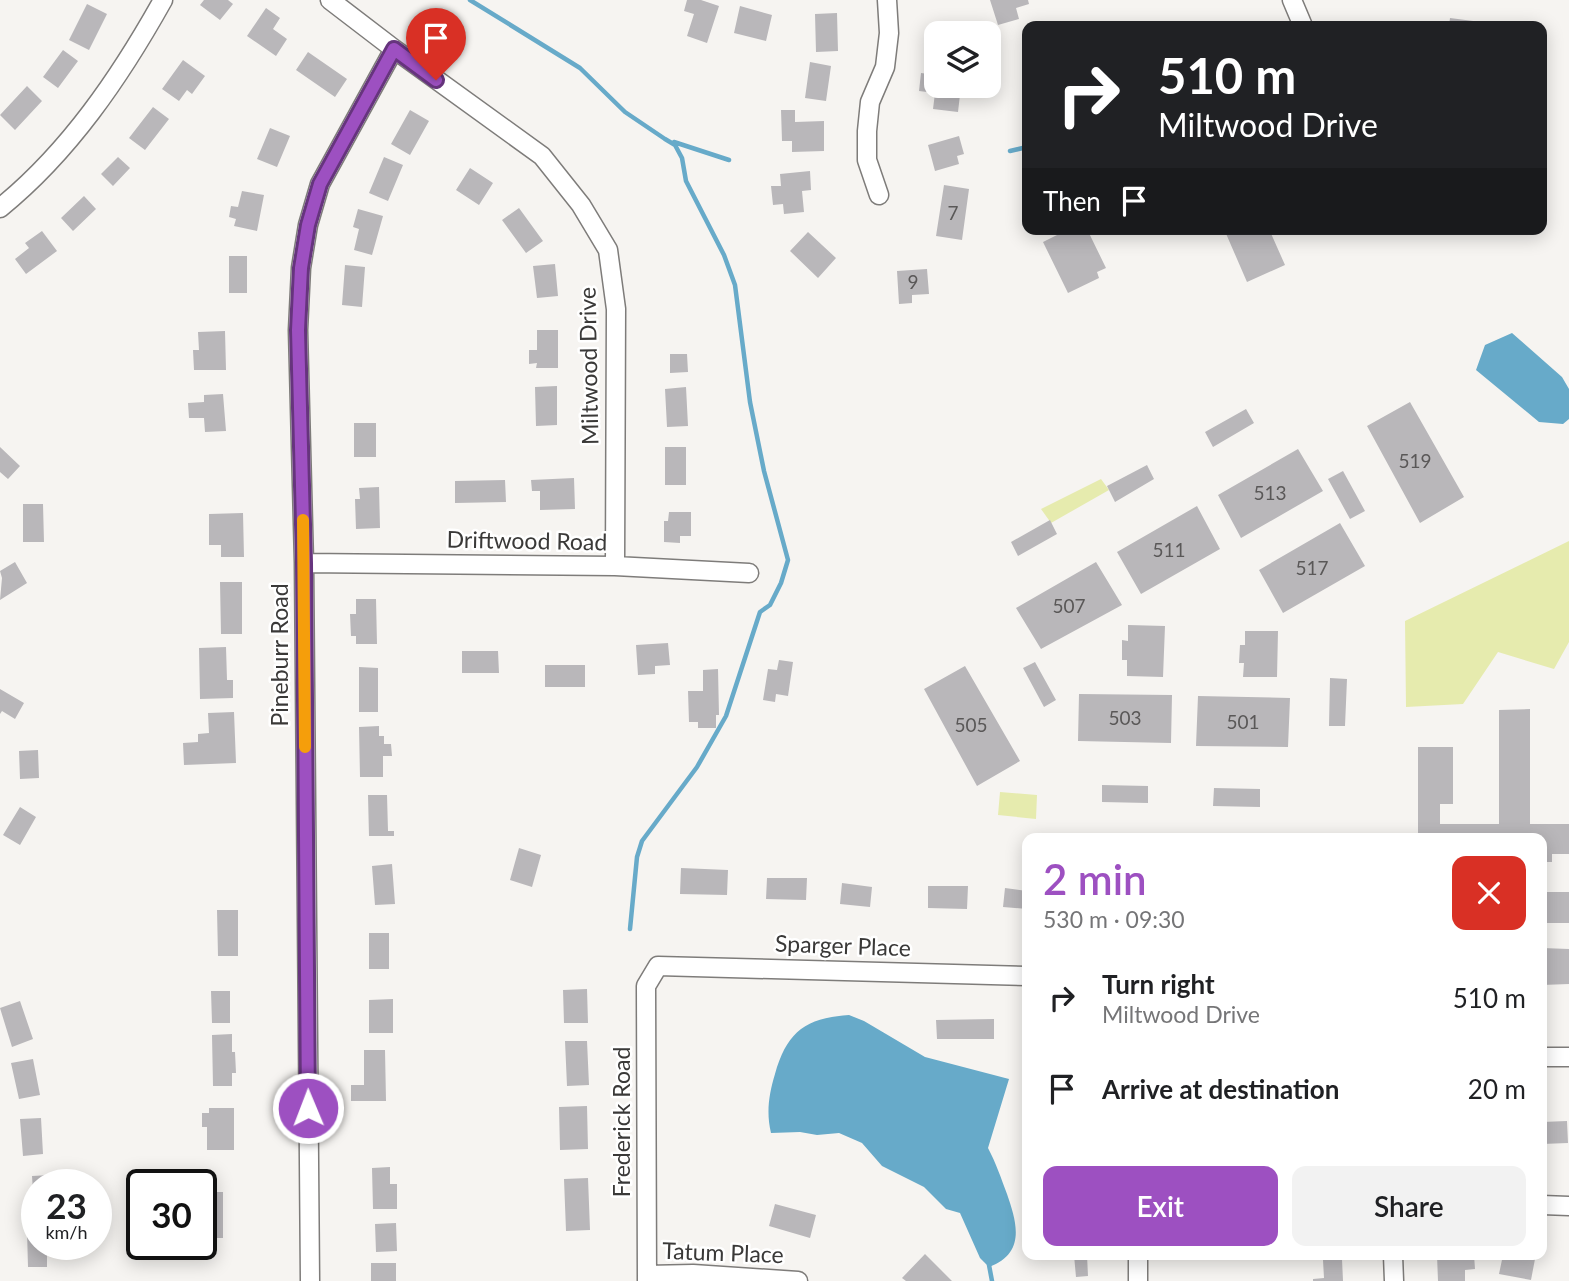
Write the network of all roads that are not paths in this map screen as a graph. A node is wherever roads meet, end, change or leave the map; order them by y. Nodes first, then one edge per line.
1 (163, 0) edge
2 (330, 0) edge
3 (887, 0) edge
4 (1292, 0) edge
5 (1301, 21) edge
6 (394, 49) junction
7 (879, 195) dead end
8 (0, 208) edge
9 (304, 563) junction
10 (615, 566) junction
11 (749, 573) dead end
12 (658, 966) joint
13 (1022, 976) edge
14 (1547, 1057) edge
15 (1569, 1057) edge
16 (1547, 1205) edge
17 (1569, 1206) edge
18 (1138, 1260) edge
19 (1393, 1260) edge
20 (647, 1278) edge
21 (310, 1281) edge
22 (798, 1281) edge
23 (1138, 1281) edge
24 (1394, 1281) edge

1 - 8 street
2 - 6 street, Miltwood Drive
3 - 7 street
4 - 5 street
6 - 9 street, Pineburr Road
6 - 10 street, Miltwood Drive
9 - 10 street, Driftwood Road
9 - 21 street, Pineburr Road
10 - 11 street, Driftwood Road
12 - 13 street, Sparger Place
12 - 20 street, Frederick Road
14 - 15 street
16 - 17 street
18 - 23 street
19 - 24 street
20 - 22 street, Tatum Place

